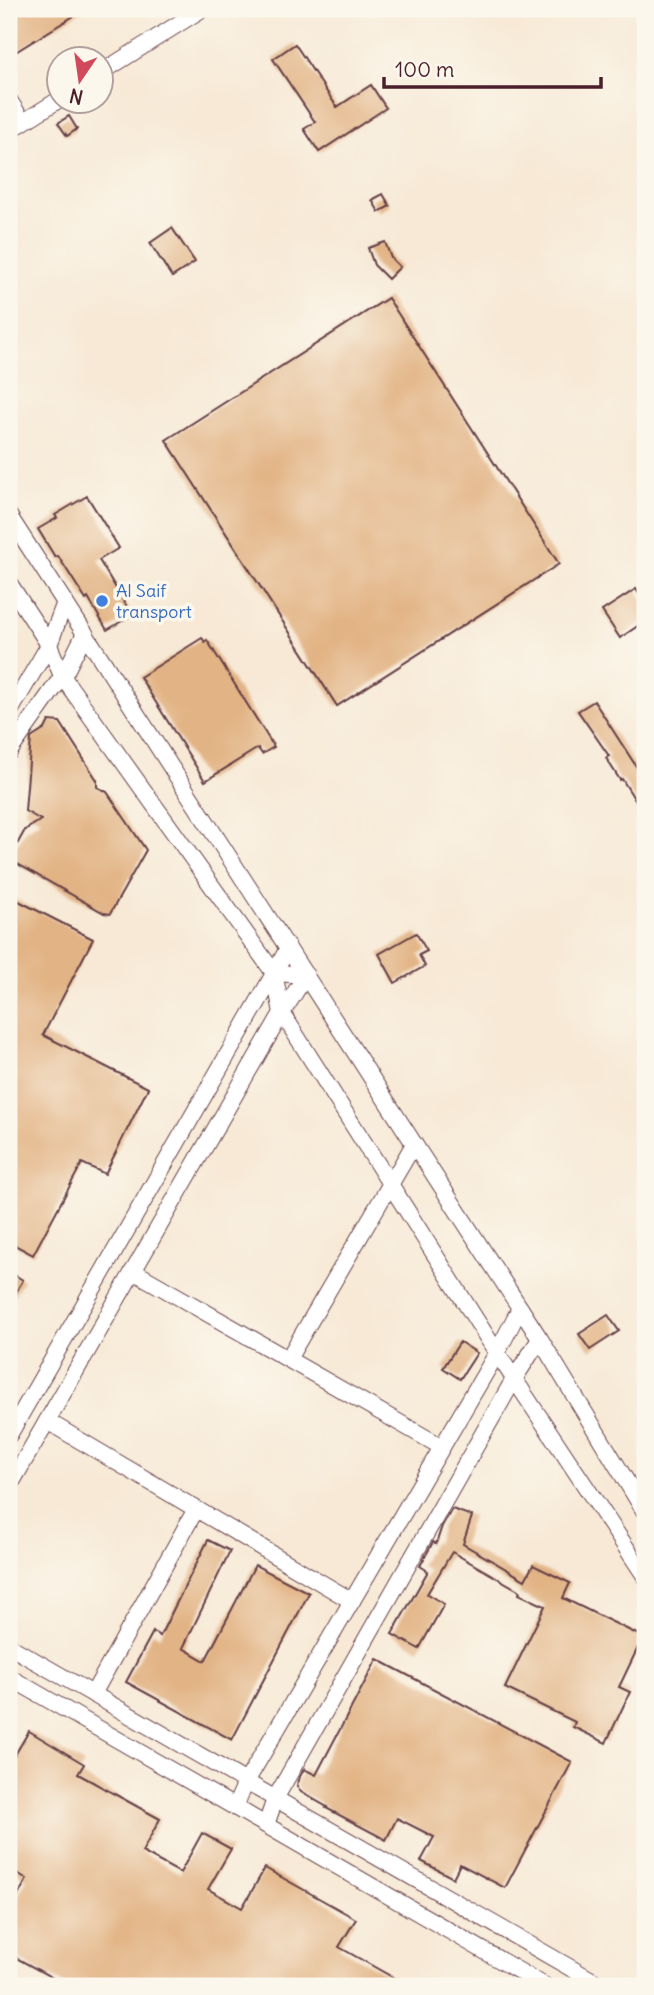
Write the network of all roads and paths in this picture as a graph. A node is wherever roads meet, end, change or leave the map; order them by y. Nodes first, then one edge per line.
1 (202, 9) edge
2 (116, 63) edge
3 (9, 100) edge
4 (46, 108) edge
5 (23, 122) junction
6 (9, 131) edge
7 (9, 516) edge
8 (9, 583) edge
9 (65, 602) junction
10 (85, 634) junction
11 (48, 645) junction
12 (62, 676) junction
13 (9, 713) edge
14 (9, 752) edge
15 (288, 948) junction
16 (274, 973) junction
17 (306, 975) junction
18 (282, 1013) junction
19 (414, 1144) junction
20 (391, 1185) junction
21 (133, 1271) junction
22 (520, 1308) junction
23 (540, 1339) junction
24 (497, 1353) junction
25 (288, 1359) junction
26 (514, 1379) junction
27 (47, 1421) junction
28 (9, 1435) edge
29 (442, 1447) junction
30 (9, 1487) edge
31 (197, 1509) junction
32 (645, 1512) edge
33 (645, 1576) edge
34 (352, 1601) junction
35 (329, 1640) junction
36 (9, 1646) edge
37 (357, 1654) junction
38 (9, 1677) edge
39 (93, 1694) junction
40 (246, 1782) junction
41 (275, 1799) junction
42 (235, 1807) junction
43 (266, 1825) junction
44 (545, 1986) edge
45 (602, 1986) edge

1 - 2 street
3 - 5 street
4 - 5 street
5 - 6 street
7 - 9 street
8 - 11 street
9 - 10 street
9 - 11 street
10 - 12 street
10 - 15 street
11 - 12 street
11 - 13 street
12 - 14 street
12 - 16 street
15 - 16 street
15 - 17 street
16 - 17 street
16 - 18 street
16 - 28 street
17 - 18 street
17 - 19 street
18 - 20 street
18 - 21 street
19 - 20 street
19 - 22 street
20 - 24 street
20 - 25 street
21 - 25 street
21 - 27 street
22 - 23 street
22 - 24 street
23 - 26 street
23 - 32 street
24 - 26 street
24 - 29 street
25 - 29 street
26 - 33 street
26 - 37 street
27 - 30 street
27 - 31 street
29 - 34 street
31 - 34 street
31 - 39 street
34 - 35 street
35 - 37 street
35 - 40 street
36 - 39 street
37 - 41 street
38 - 42 street
39 - 40 street
40 - 41 street
40 - 42 street
41 - 43 street
41 - 45 street
42 - 43 street
43 - 44 street

